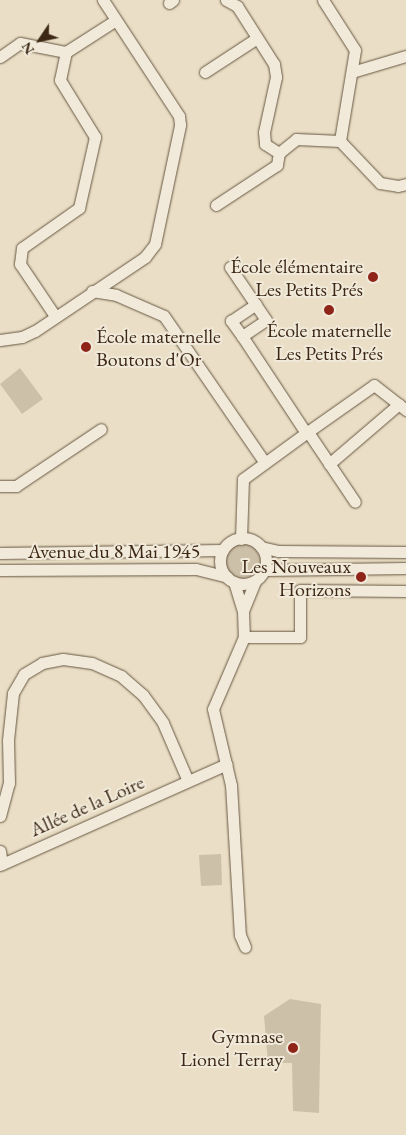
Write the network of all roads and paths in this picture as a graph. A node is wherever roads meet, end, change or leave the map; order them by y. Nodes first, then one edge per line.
1 (103, 0) edge
2 (226, 0) edge
3 (323, 0) edge
4 (116, 20) junction
5 (257, 38) junction
6 (66, 52) junction
7 (406, 56) edge
8 (0, 57) edge
9 (205, 72) dead end
10 (352, 72) junction
11 (340, 141) junction
12 (279, 153) junction
13 (406, 184) edge
14 (216, 205) dead end
15 (230, 267) dead end
16 (92, 291) junction
17 (256, 304) junction
18 (55, 316) junction
19 (242, 336) junction
20 (0, 340) edge
21 (402, 407) edge
22 (102, 429) dead end
23 (307, 433) junction
24 (265, 463) junction
25 (329, 464) junction
26 (0, 486) edge
27 (355, 502) dead end
28 (241, 539) junction
29 (261, 548) junction
30 (224, 550) junction
31 (406, 552) edge
32 (0, 553) edge
33 (406, 568) edge
34 (0, 570) edge
35 (265, 570) junction
36 (230, 580) junction
37 (255, 581) junction
38 (406, 591) edge
39 (243, 611) junction
40 (244, 637) junction
41 (226, 764) junction
42 (188, 781) junction
43 (0, 816) edge
44 (0, 851) edge
45 (1, 865) edge
46 (245, 947) dead end

1 - 4 street
2 - 5 street
3 - 10 street
4 - 6 street
4 - 16 street
5 - 9 street
5 - 12 street
6 - 8 street
6 - 18 street
7 - 10 street
10 - 11 street
11 - 12 street
11 - 13 street
12 - 14 street
15 - 17 street
16 - 18 street
16 - 24 street
17 - 19 street
17 - 19 street
18 - 20 street
19 - 23 street
21 - 23 street
21 - 25 street
22 - 26 street
23 - 24 street
23 - 25 street
24 - 28 street
25 - 27 street
28 - 29 street
28 - 30 street, Avenue du 8 Mai 1945
29 - 31 street
29 - 35 street
30 - 32 street, Avenue du 8 Mai 1945
30 - 36 street, Avenue du 8 Mai 1945
33 - 35 street
34 - 36 street, Avenue du 8 Mai 1945
35 - 37 street
36 - 37 street, Avenue du 8 Mai 1945
36 - 39 street
37 - 39 street
38 - 40 street
39 - 40 street
40 - 41 street
41 - 42 street, Allée de la Loire
41 - 46 street
42 - 43 street, Allée de la Loire
42 - 45 street, Allée de la Loire
44 - 45 street, Allée de la Loire

